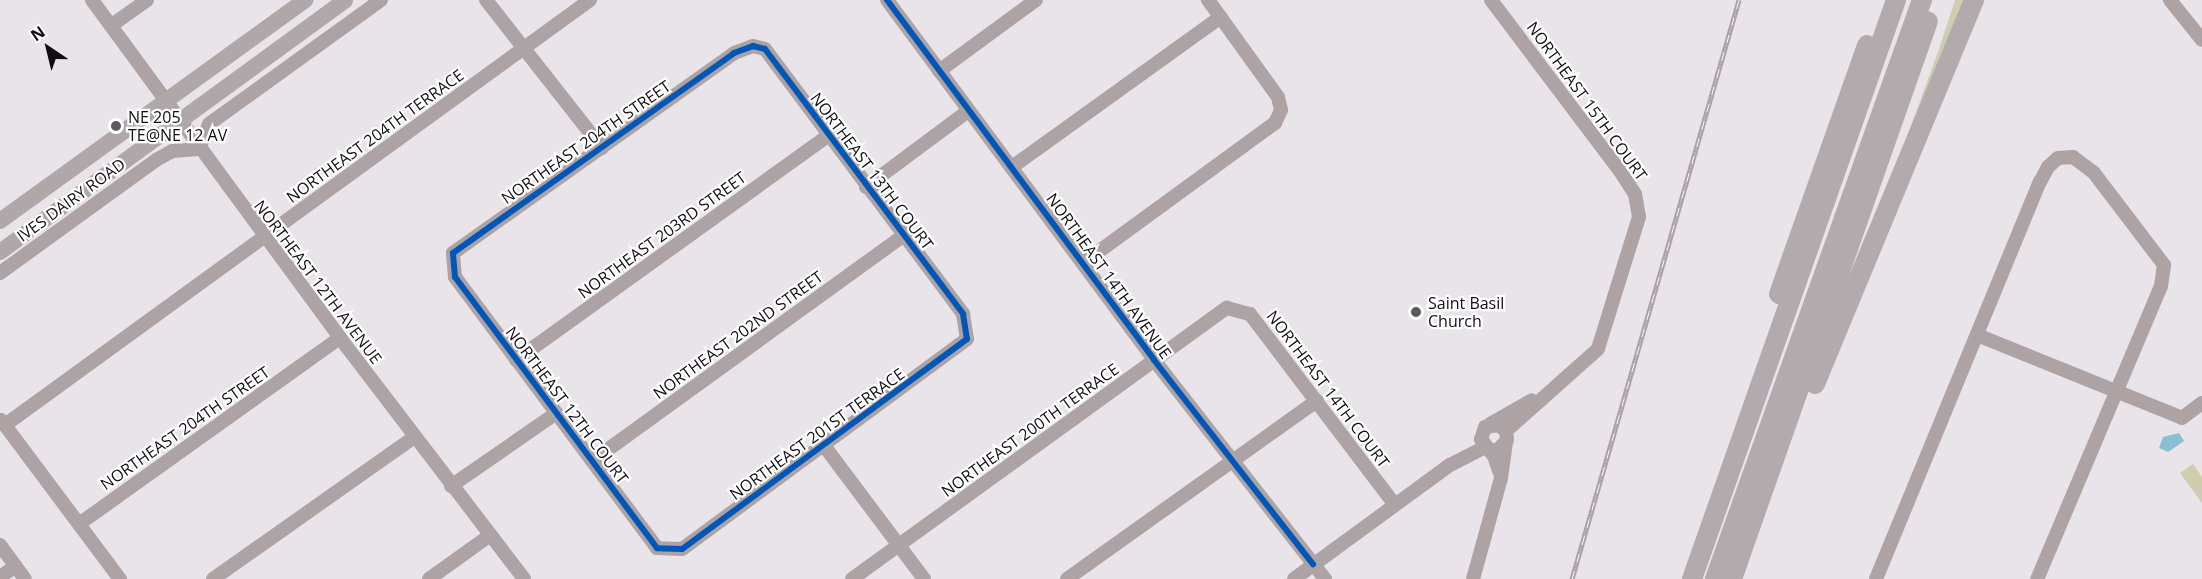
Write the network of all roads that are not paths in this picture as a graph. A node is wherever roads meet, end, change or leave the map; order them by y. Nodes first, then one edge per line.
1 (92, 0) edge
2 (147, 0) edge
3 (305, 0) edge
4 (345, 0) edge
5 (381, 0) edge
6 (486, 0) edge
7 (590, 0) edge
8 (887, 0) edge
9 (1208, 0) edge
10 (1491, 0) edge
11 (1883, 0) edge
12 (1896, 0) edge
13 (1922, 0) edge
14 (1935, 0) edge
15 (1974, 0) edge
16 (2170, 0) edge
17 (1034, 3) edge
18 (1221, 17) junction
19 (111, 25) junction
20 (2202, 40) edge
21 (524, 48) junction
22 (734, 53) joint
23 (939, 71) junction
24 (164, 102) junction
25 (969, 111) junction
26 (178, 121) junction
27 (828, 136) junction
28 (602, 148) junction
29 (199, 149) junction
30 (1012, 167) junction
31 (866, 187) junction
32 (0, 221) edge
33 (903, 236) junction
34 (264, 237) junction
35 (0, 252) edge
36 (453, 253) joint
37 (1083, 263) junction
38 (0, 273) edge
39 (1227, 308) joint
40 (1977, 335) junction
41 (340, 338) junction
42 (967, 339) joint
43 (516, 360) junction
44 (1154, 360) junction
45 (2117, 393) junction
46 (1544, 394) junction
47 (1317, 401) junction
48 (2202, 403) edge
49 (555, 414) junction
50 (2, 422) edge
51 (1486, 427) junction
52 (414, 437) junction
53 (1506, 437) junction
54 (825, 447) junction
55 (1487, 448) junction
56 (1775, 457) junction
57 (1232, 460) junction
58 (592, 461) junction
59 (1450, 465) junction
60 (1501, 478) junction
61 (451, 486) junction
62 (1394, 504) junction
63 (79, 524) junction
64 (489, 536) junction
65 (899, 546) junction
66 (682, 549) joint
67 (6, 556) edge
68 (1313, 564) junction
69 (0, 577) edge
70 (26, 579) edge
71 (120, 579) edge
72 (213, 579) edge
73 (429, 579) edge
74 (524, 579) edge
75 (852, 579) edge
76 (924, 579) edge
77 (1067, 579) edge
78 (1294, 579) edge
79 (1325, 579) edge
80 (1473, 579) edge
81 (1680, 579) edge
82 (1692, 579) edge
83 (1715, 579) edge
84 (1732, 579) edge
85 (1876, 579) edge
86 (2037, 579) edge

1 - 19 street, NORTHEAST 12TH AVENUE
2 - 19 street
3 - 24 main road, IVES DAIRY ROAD
4 - 26 main road, IVES DAIRY ROAD
5 - 29 street
6 - 21 street
7 - 21 street, NORTHEAST 204TH TERRACE
8 - 23 street, NORTHEAST 14TH AVENUE
9 - 18 street
10 - 46 street, NORTHEAST 15TH COURT
11 - 81 highway
12 - 82 highway
13 - 83 highway
14 - 56 highway
15 - 56 highway
16 - 20 street
17 - 23 street
18 - 30 street
18 - 37 street
19 - 24 street, NORTHEAST 12TH AVENUE
21 - 28 street
21 - 34 street, NORTHEAST 204TH TERRACE
22 - 27 street, NORTHEAST 13TH COURT
22 - 28 street, NORTHEAST 204TH STREET
23 - 25 street, NORTHEAST 14TH AVENUE
24 - 26 street, NORTHEAST 12TH AVENUE
24 - 32 main road, IVES DAIRY ROAD
25 - 30 street, NORTHEAST 14TH AVENUE
25 - 31 street
26 - 29 street, NORTHEAST 12TH AVENUE
26 - 35 main road, IVES DAIRY ROAD
27 - 31 street, NORTHEAST 13TH COURT
27 - 43 street, NORTHEAST 203RD STREET
28 - 36 street, NORTHEAST 204TH STREET
29 - 34 street, NORTHEAST 12TH AVENUE
29 - 38 street
30 - 37 street, NORTHEAST 14TH AVENUE
31 - 33 street, NORTHEAST 13TH COURT
33 - 42 street, NORTHEAST 13TH COURT
33 - 58 street, NORTHEAST 202ND STREET
34 - 41 street, NORTHEAST 12TH AVENUE
34 - 50 street, NORTHEAST 204TH TERRACE
36 - 43 street, NORTHEAST 12TH COURT
37 - 44 street, NORTHEAST 14TH AVENUE
39 - 44 street, NORTHEAST 200TH TERRACE
39 - 47 street, NORTHEAST 14TH COURT
40 - 45 street
40 - 45 street
40 - 85 street
41 - 52 street, NORTHEAST 12TH AVENUE
41 - 63 street, NORTHEAST 204TH STREET
42 - 54 street, NORTHEAST 201ST TERRACE
43 - 49 street, NORTHEAST 12TH COURT
44 - 57 street, NORTHEAST 14TH AVENUE
44 - 65 street, NORTHEAST 200TH TERRACE
45 - 48 street
45 - 86 street
46 - 51 street
46 - 53 street
47 - 57 street
47 - 62 street, NORTHEAST 14TH COURT
49 - 58 street, NORTHEAST 12TH COURT
49 - 61 street
50 - 63 street
51 - 53 street
51 - 55 street
51 - 59 street
52 - 61 street, NORTHEAST 12TH AVENUE
52 - 72 street
53 - 55 street
53 - 60 street
54 - 65 street
54 - 66 street, NORTHEAST 201ST TERRACE
55 - 59 street
55 - 60 street
56 - 84 highway
57 - 68 street, NORTHEAST 14TH AVENUE
57 - 77 street
58 - 66 street, NORTHEAST 12TH COURT
59 - 62 street
60 - 80 street
61 - 64 street, NORTHEAST 12TH AVENUE
62 - 68 street
63 - 71 street
64 - 73 street
64 - 74 street, NORTHEAST 12TH AVENUE
65 - 75 street, NORTHEAST 200TH TERRACE
65 - 76 street
67 - 69 street
67 - 70 street
68 - 78 street
68 - 79 street, NORTHEAST 14TH AVENUE

